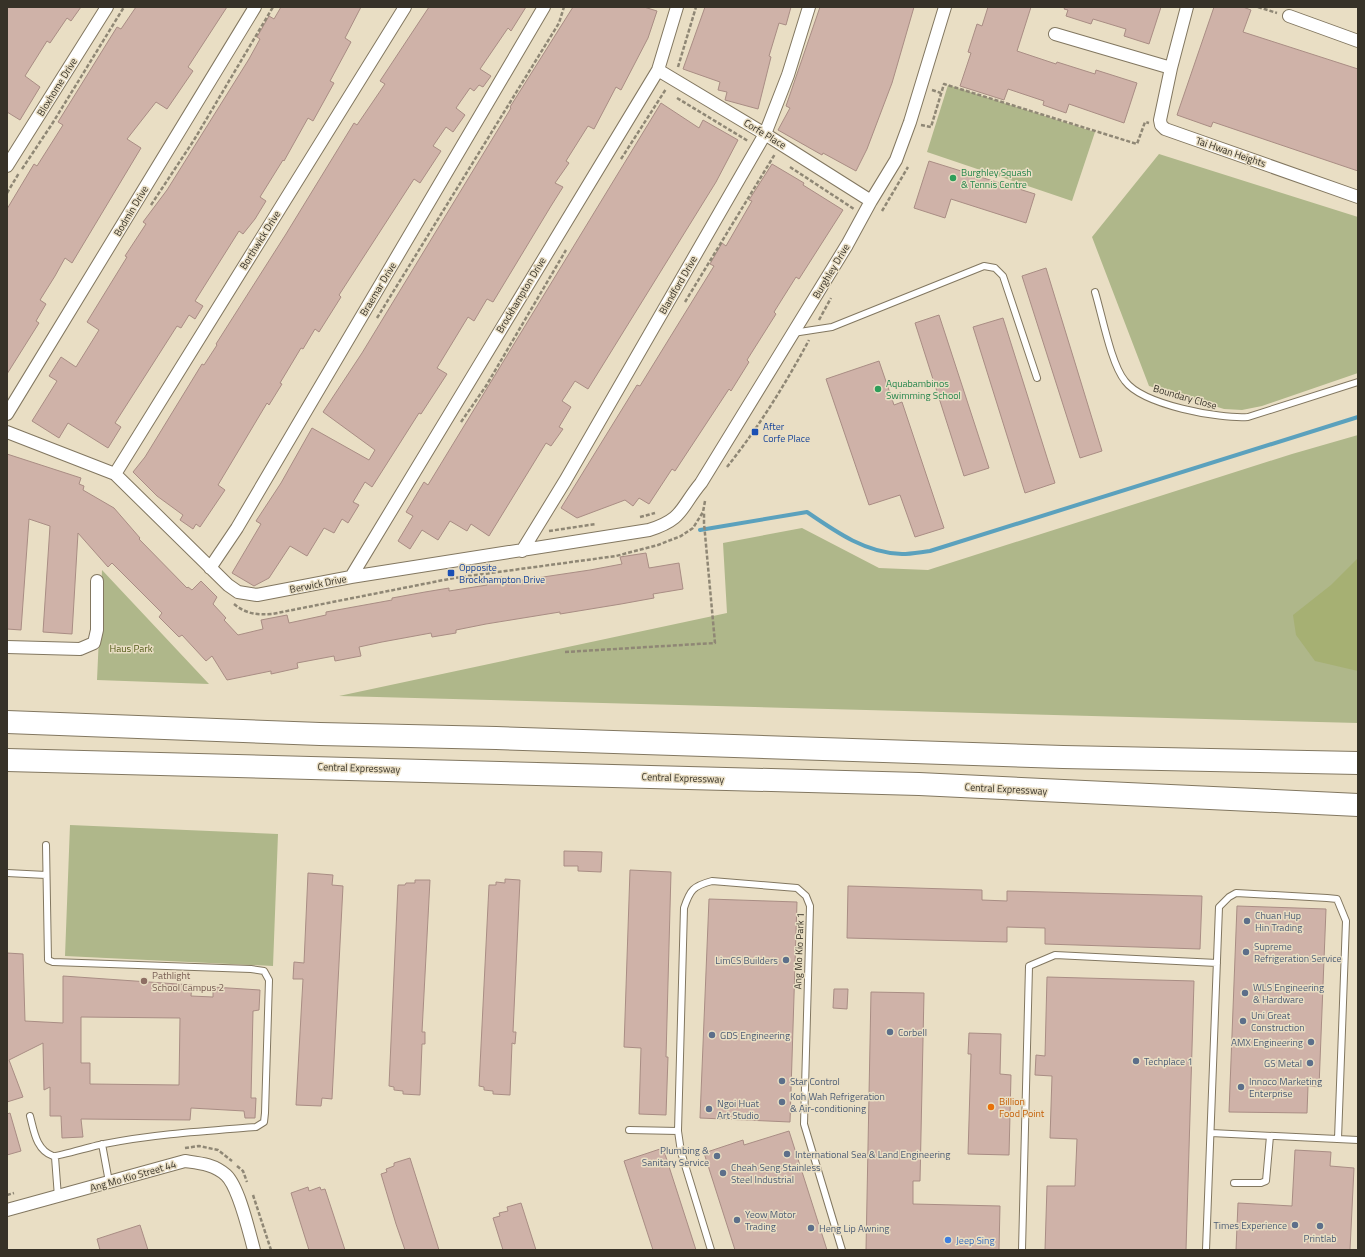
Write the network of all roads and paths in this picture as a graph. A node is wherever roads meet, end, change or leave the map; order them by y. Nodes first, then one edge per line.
1 (107, 7) edge
2 (124, 7) edge
3 (255, 7) edge
4 (273, 7) edge
5 (405, 7) edge
6 (544, 7) edge
7 (564, 7) edge
8 (677, 7) edge
9 (809, 7) edge
10 (945, 7) edge
11 (1187, 7) edge
12 (1258, 7) edge
13 (1289, 16) joint
14 (1054, 34) dead end
15 (1358, 40) edge
16 (1171, 68) junction
17 (658, 70) junction
18 (936, 83) dead end
19 (931, 98) dead end
20 (924, 118) dead end
21 (910, 122) junction
22 (922, 125) junction
23 (1161, 125) junction
24 (920, 132) dead end
25 (765, 134) junction
26 (7, 166) edge
27 (909, 166) dead end
28 (7, 193) edge
29 (1358, 197) edge
30 (866, 198) junction
31 (147, 211) dead end
32 (851, 216) dead end
33 (878, 217) dead end
34 (1095, 292) dead end
35 (832, 297) dead end
36 (376, 321) dead end
37 (813, 331) junction
38 (793, 333) junction
39 (1037, 378) dead end
40 (1358, 382) edge
41 (7, 414) edge
42 (7, 432) edge
43 (723, 473) dead end
44 (114, 474) junction
45 (705, 496) dead end
46 (660, 511) dead end
47 (678, 516) joint
48 (632, 518) dead end
49 (704, 522) dead end
50 (603, 523) dead end
51 (532, 535) junction
52 (522, 551) junction
53 (210, 568) junction
54 (351, 578) junction
55 (97, 581) dead end
56 (230, 601) dead end
57 (7, 647) edge
58 (566, 652) dead end
59 (7, 722) edge
60 (7, 760) edge
61 (1358, 762) edge
62 (1358, 804) edge
63 (46, 845) dead end
64 (7, 873) edge
65 (46, 875) junction
66 (1217, 963) junction
67 (30, 1116) dead end
68 (629, 1130) dead end
69 (678, 1131) junction
70 (1211, 1133) junction
71 (1270, 1136) junction
72 (1338, 1139) junction
73 (1358, 1140) edge
74 (102, 1144) junction
75 (55, 1157) junction
76 (109, 1182) junction
77 (1234, 1183) dead end
78 (58, 1197) junction
79 (7, 1210) edge
80 (254, 1250) edge
81 (711, 1250) edge
82 (842, 1250) edge
83 (1022, 1250) edge
84 (1206, 1250) edge

1 - 26 street, Bloxhome Drive
2 - 28 path
3 - 41 street, Bodmin Drive
4 - 31 path
5 - 44 street, Borthwick Drive
6 - 53 street, Braemar Drive
7 - 36 path
8 - 17 street, Brockhampton Drive
9 - 25 street, Blandford Drive
10 - 21 street, Burghley Drive
11 - 16 street
12 - 13 path
13 - 15 street
14 - 16 street
16 - 23 street
17 - 25 street, Corfe Place
17 - 54 street, Brockhampton Drive
18 - 19 path
20 - 22 path
21 - 22 path
21 - 30 street, Burghley Drive
22 - 23 path
22 - 24 path
23 - 29 street, Tai Hwan Heights
25 - 30 street, Corfe Place
25 - 51 street, Blandford Drive
27 - 33 path
30 - 32 path
30 - 38 street, Burghley Drive
34 - 40 lane, Boundary Close
35 - 37 path
37 - 38 lane
37 - 39 lane
37 - 43 path
38 - 47 street, Burghley Drive
42 - 44 street, Berwick Drive
44 - 53 street, Berwick Drive
45 - 56 path
46 - 48 path
47 - 52 street, Berwick Drive
49 - 58 path
50 - 51 path
51 - 52 street, Blandford Drive
52 - 54 street, Berwick Drive
53 - 54 street, Berwick Drive
55 - 57 street
59 - 61 highway
60 - 62 highway, Central Expressway
63 - 65 lane
64 - 65 lane
65 - 74 lane
66 - 70 lane
66 - 72 lane
66 - 83 lane
67 - 75 lane
68 - 69 lane
69 - 81 lane, Ang Mo Kio Park 1
69 - 82 lane, Ang Mo Kio Park 1
70 - 71 lane
70 - 84 lane
71 - 72 lane
71 - 77 lane
72 - 73 lane
74 - 75 lane
74 - 76 lane
75 - 78 lane
76 - 78 street, Ang Mo Kio Street 44
76 - 80 street, Ang Mo Kio Street 44
78 - 79 street, Ang Mo Kio Street 44

